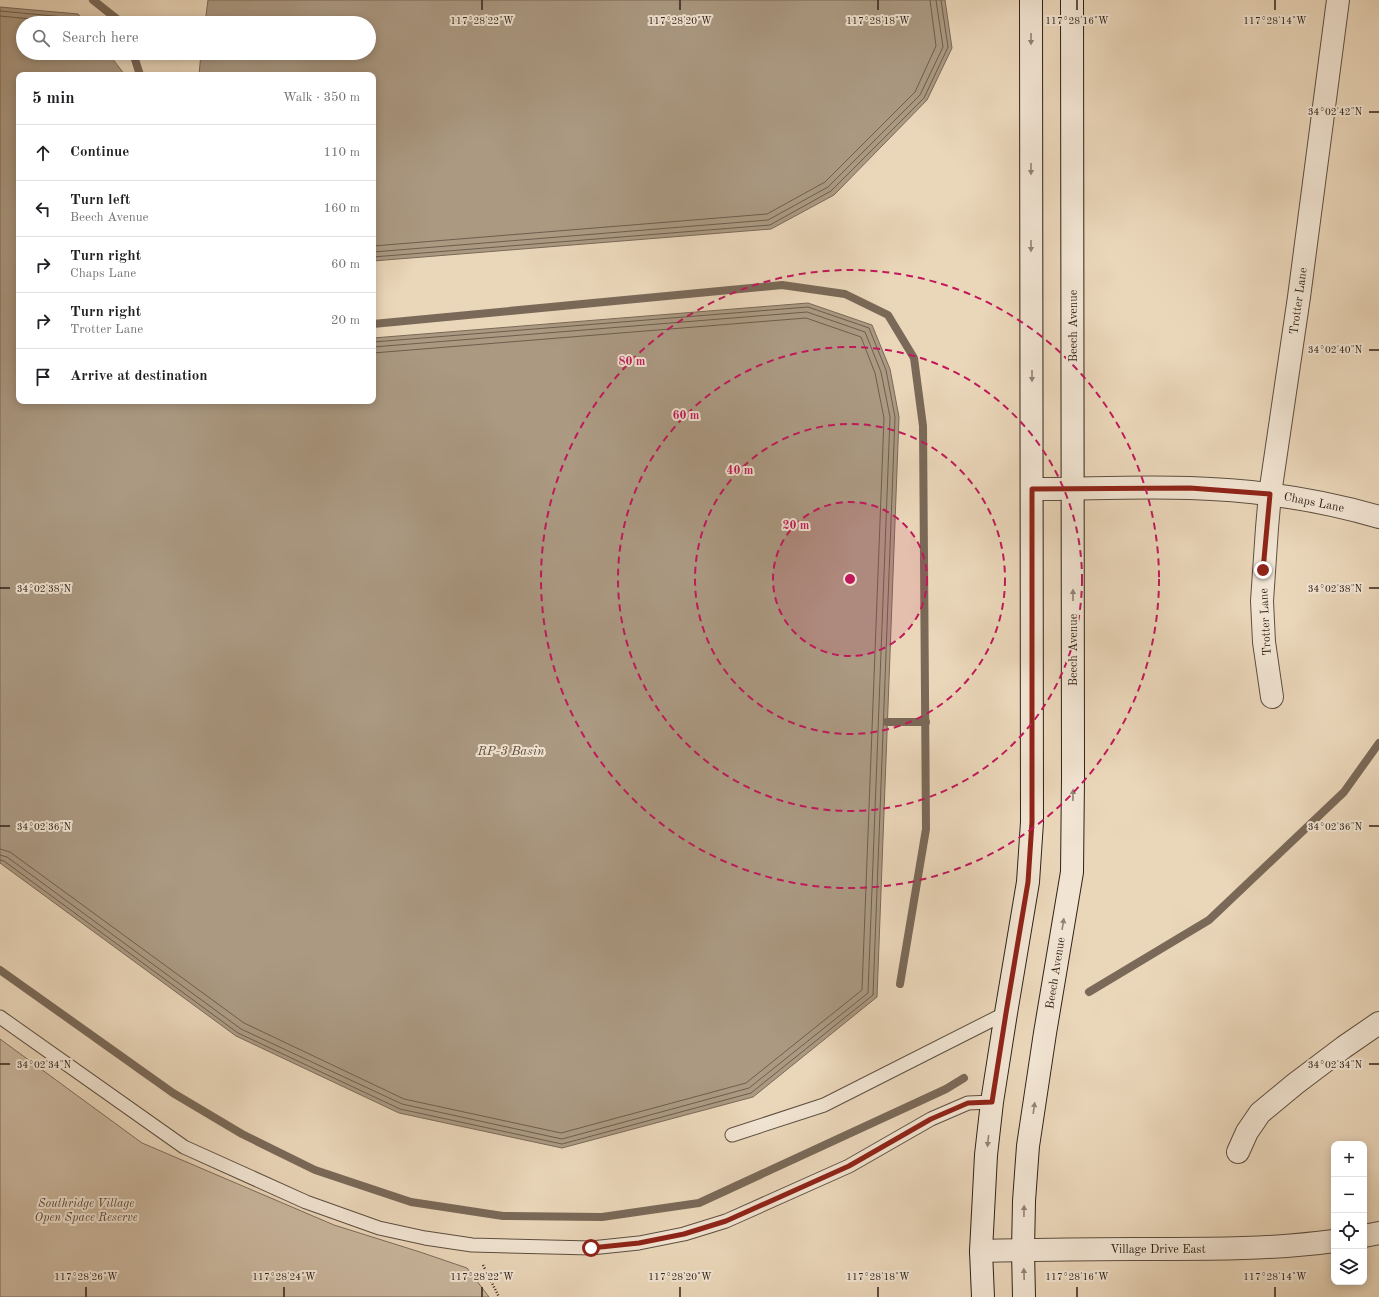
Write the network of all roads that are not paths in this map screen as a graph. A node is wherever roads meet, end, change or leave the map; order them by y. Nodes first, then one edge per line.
1 (1031, 0) edge
2 (1072, 0) edge
3 (1338, 0) edge
4 (1032, 489) junction
5 (1073, 489) junction
6 (1270, 494) junction
7 (1379, 518) edge
8 (1272, 697) dead end
9 (1006, 1013) junction
10 (0, 1017) edge
11 (1379, 1023) edge
12 (992, 1102) junction
13 (732, 1135) dead end
14 (1238, 1152) dead end
15 (1379, 1233) edge
16 (1367, 1235) edge
17 (1331, 1241) edge
18 (1023, 1250) junction
19 (981, 1251) junction
20 (983, 1297) edge
21 (1024, 1297) edge

1 -> 4 street
2 - 5 street, Beech Avenue
3 - 6 street, Trotter Lane
4 - 5 street, Chaps Lane
4 - 9 street
5 - 6 street, Chaps Lane
18 -> 5 street, Beech Avenue
6 - 7 street, Chaps Lane
6 - 8 street, Trotter Lane
9 - 12 street
9 - 13 lane
10 - 12 lane
11 - 14 street
12 -> 19 street
15 - 16 street
17 - 18 street, Village Drive East
18 - 19 street, Village Drive East
21 -> 18 street, Beech Avenue
19 - 20 street

